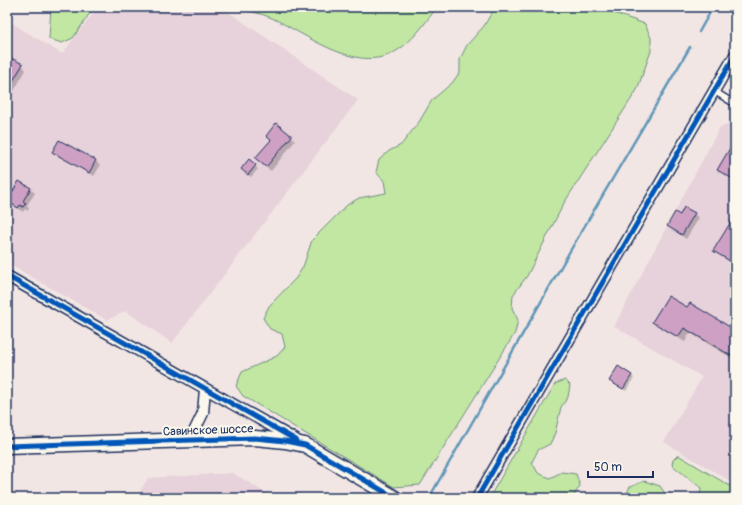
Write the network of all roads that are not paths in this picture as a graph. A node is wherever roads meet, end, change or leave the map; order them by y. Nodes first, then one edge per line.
1 (735, 56) edge
2 (713, 91) junction
3 (735, 104) edge
4 (7, 276) edge
5 (205, 389) junction
6 (190, 440) junction
7 (305, 445) junction
8 (7, 446) edge
9 (377, 494) edge
10 (395, 498) edge
11 (477, 498) edge

1 - 2 street
2 - 3 lane
2 - 11 street
4 - 5 street
5 - 6 street
5 - 7 street
6 - 7 street, Савинское шоссе
6 - 8 street, Савинское шоссе
7 - 9 street, Савинское шоссе
9 - 10 street, Савинское шоссе

